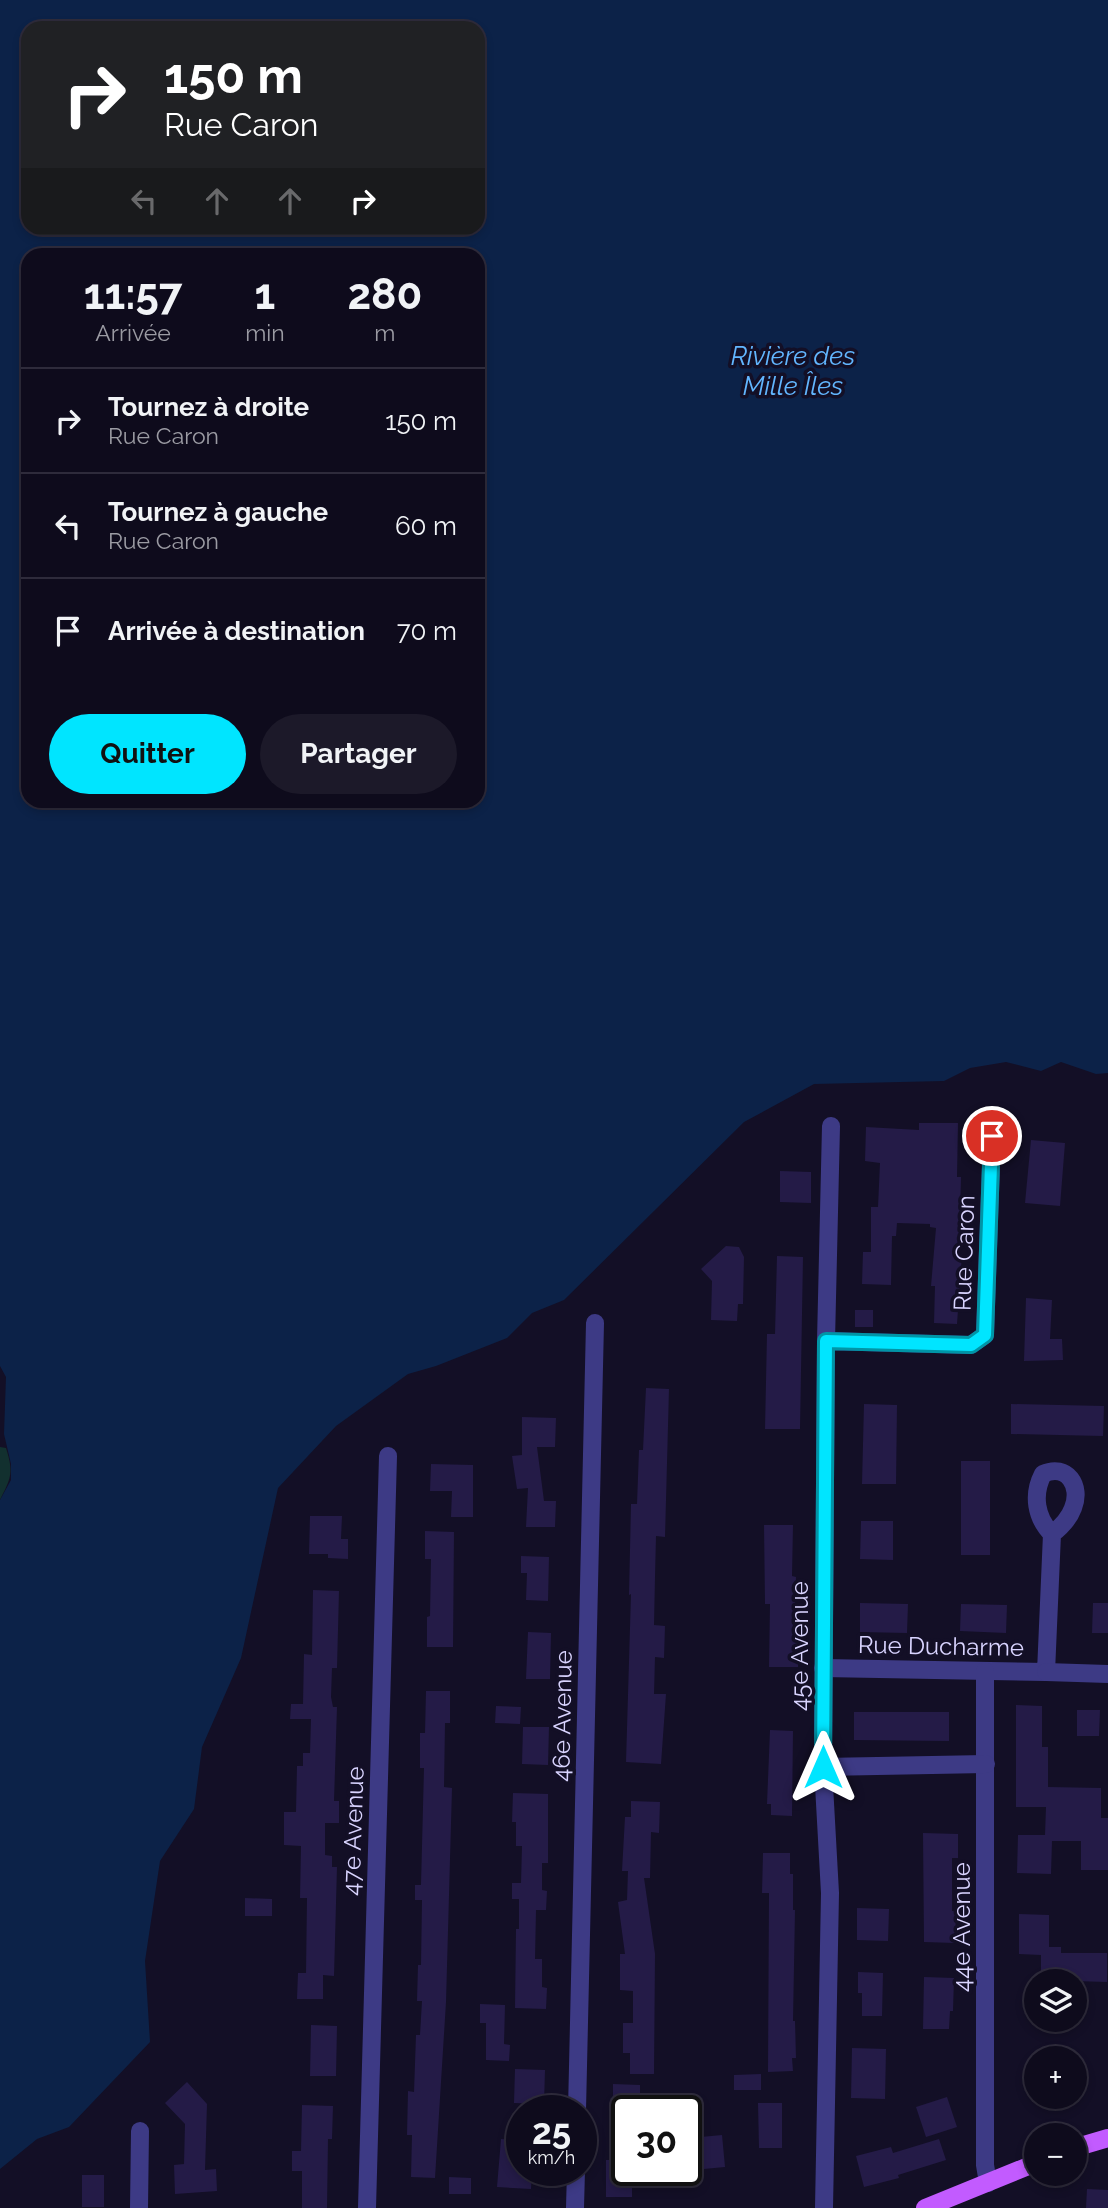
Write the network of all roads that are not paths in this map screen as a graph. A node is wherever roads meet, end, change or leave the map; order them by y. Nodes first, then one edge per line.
1 (831, 1126) dead end
2 (992, 1136) dead end
3 (595, 1324) dead end
4 (826, 1341) junction
5 (388, 1456) dead end
6 (1052, 1534) dead end
7 (823, 1668) junction
8 (985, 1671) junction
9 (1046, 1672) junction
10 (1108, 1674) edge
11 (986, 1764) junction
12 (823, 1767) junction
13 (577, 2095) edge
14 (141, 2130) dead end
15 (1108, 2138) edge
16 (1087, 2144) edge
17 (1024, 2168) edge
18 (988, 2183) junction
19 (576, 2186) edge
20 (928, 2207) edge
21 (139, 2208) edge
22 (367, 2208) edge
23 (575, 2208) edge
24 (824, 2208) edge

1 - 4 street, 45e Avenue
2 - 4 street, Rue Caron
3 - 13 street, 46e Avenue
4 - 7 street, 45e Avenue
5 - 22 street, 47e Avenue
6 - 9 street, Rue Ducharme
7 - 8 street, Rue Ducharme
7 - 12 street, 45e Avenue
8 - 9 street, Rue Ducharme
8 - 11 street, 44e Avenue
9 - 10 street
11 - 12 street
11 - 18 street, 44e Avenue
12 - 24 street, 45e Avenue
14 - 21 street
15 - 16 main road
17 - 18 main road
18 - 20 main road
19 - 23 street

